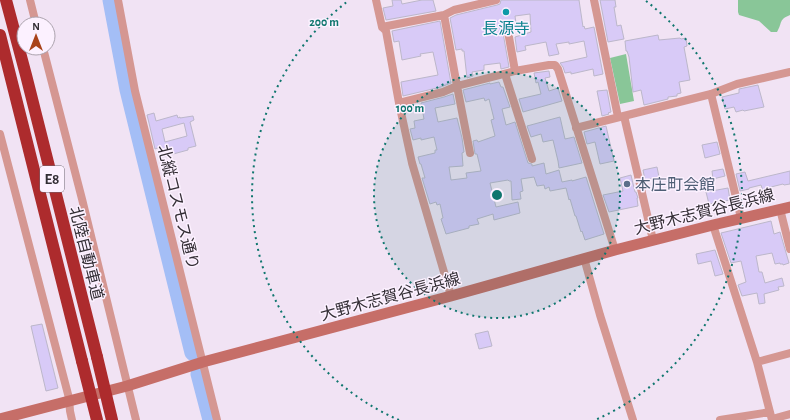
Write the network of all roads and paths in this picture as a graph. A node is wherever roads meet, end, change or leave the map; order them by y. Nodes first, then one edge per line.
1 (6, 0) edge
2 (30, 0) edge
3 (118, 0) edge
4 (376, 0) edge
5 (496, 0) edge
6 (594, 0) edge
7 (444, 15) junction
8 (34, 16) edge
9 (507, 26) dead end
10 (382, 27) junction
11 (0, 35) edge
12 (45, 56) edge
13 (515, 71) junction
14 (790, 72) edge
15 (505, 74) junction
16 (457, 86) junction
17 (711, 94) junction
18 (399, 103) junction
19 (621, 117) junction
20 (576, 128) junction
21 (0, 134) edge
22 (470, 153) dead end
23 (532, 159) dead end
24 (785, 208) edge
25 (741, 218) junction
26 (712, 225) junction
27 (653, 240) junction
28 (790, 249) edge
29 (615, 250) junction
30 (584, 258) junction
31 (451, 296) junction
32 (790, 353) edge
33 (203, 362) junction
34 (757, 362) junction
35 (127, 386) junction
36 (70, 401) junction
37 (790, 414) edge
38 (771, 417) edge
39 (0, 419) edge
40 (72, 420) edge
41 (97, 420) edge
42 (112, 420) edge
43 (136, 420) edge
44 (217, 420) edge
45 (633, 420) edge
46 (720, 420) edge

1 - 42 highway, 北陸自動車道 / E8, bridge
2 - 8 street
3 - 33 street, 北縦コスモス通り
4 - 10 street
5 - 7 street
6 - 19 street
7 - 10 street
7 - 16 street
9 - 13 street
10 - 18 street
11 - 41 highway, 北陸自動車道 / E8, bridge
12 - 35 street
13 - 15 street
13 - 20 street
14 - 17 street
15 - 16 street
15 - 23 street
16 - 18 street
16 - 22 street
17 - 19 street
17 - 25 street
18 - 31 street
19 - 20 street
19 - 27 street
20 - 29 street
21 - 36 street
24 - 25 main road, 大野木志賀谷長浜線
24 - 28 street
25 - 26 main road, 大野木志賀谷長浜線
26 - 27 main road, 大野木志賀谷長浜線
26 - 34 street
27 - 29 main road, 大野木志賀谷長浜線
29 - 30 main road, 大野木志賀谷長浜線
30 - 31 main road, 大野木志賀谷長浜線
30 - 45 street
31 - 33 main road, 大野木志賀谷長浜線
32 - 34 street
33 - 35 main road, 大野木志賀谷長浜線
33 - 44 street, 北縦コスモス通り
34 - 38 street
35 - 36 main road, 大野木志賀谷長浜線
35 - 43 street
36 - 39 main road, 大野木志賀谷長浜線
36 - 40 street
37 - 38 street
38 - 46 street

